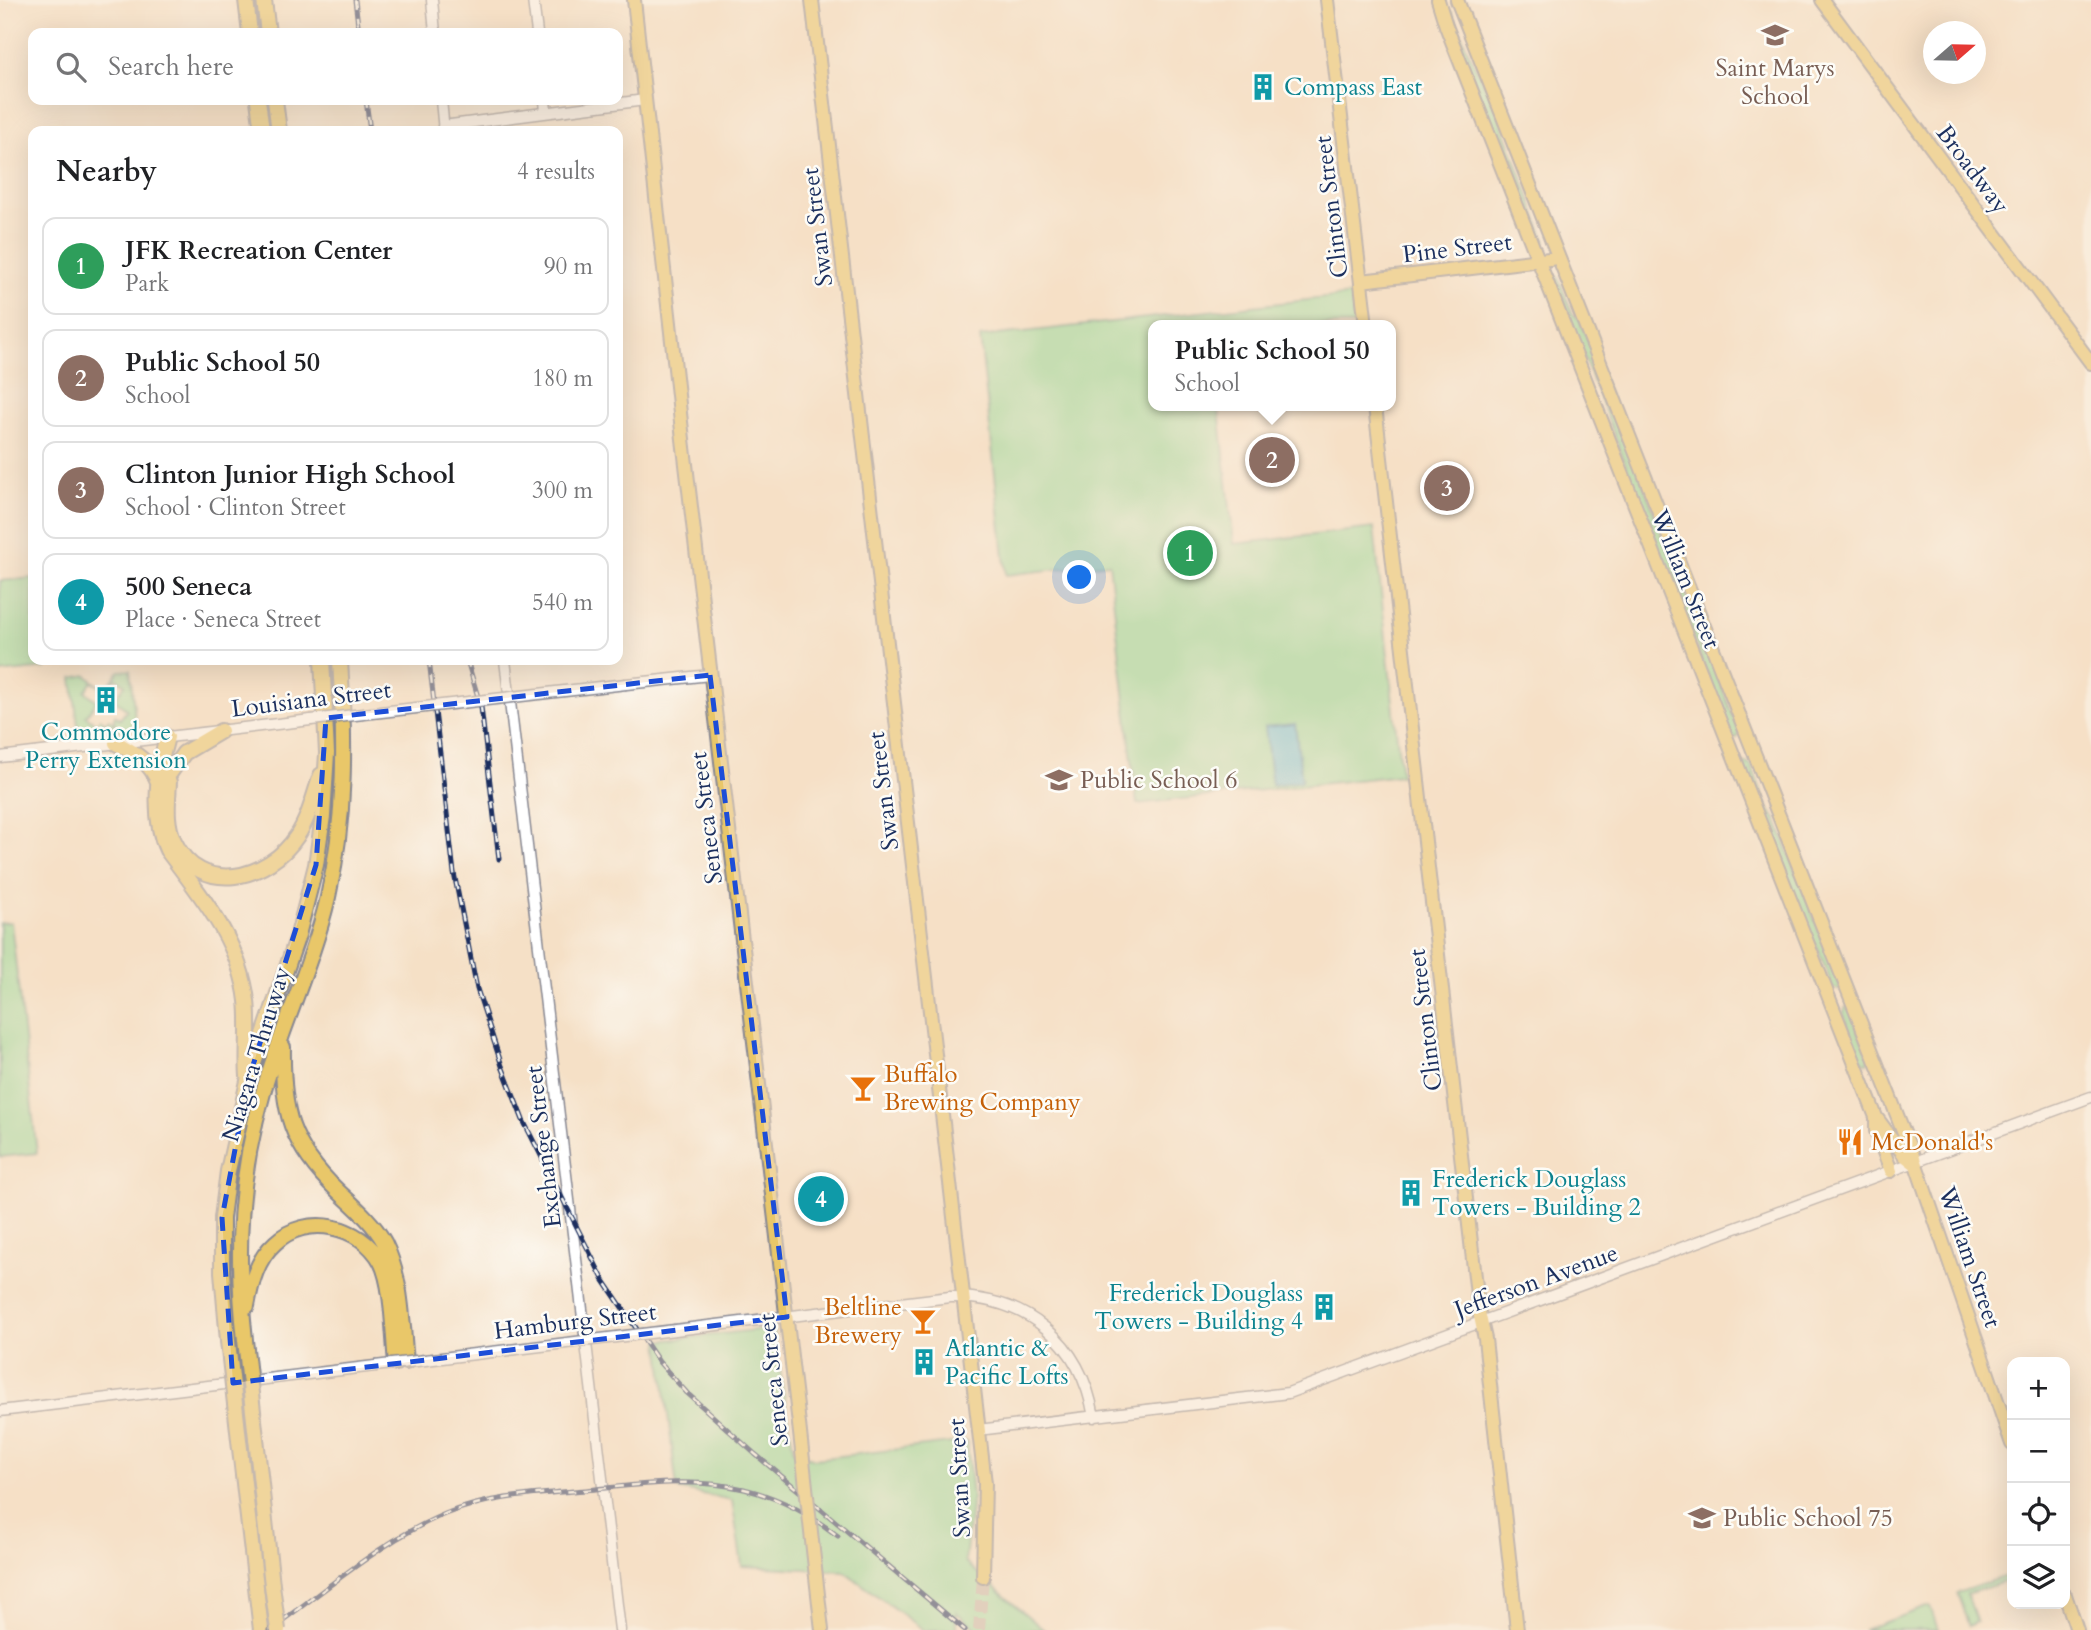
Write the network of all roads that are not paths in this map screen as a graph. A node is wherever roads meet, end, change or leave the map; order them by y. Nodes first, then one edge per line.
1 (246, 0) edge
2 (264, 0) edge
3 (432, 0) edge
4 (533, 0) edge
5 (634, 0) edge
6 (812, 0) edge
7 (1327, 0) edge
8 (1438, 0) edge
9 (1457, 0) edge
10 (1822, 0) edge
11 (249, 28) edge
12 (267, 28) edge
13 (435, 28) edge
14 (536, 28) edge
15 (645, 100) junction
16 (623, 103) edge
17 (259, 105) edge
18 (276, 105) edge
19 (442, 105) edge
20 (545, 105) edge
21 (604, 105) edge
22 (546, 112) junction
23 (261, 126) edge
24 (278, 126) edge
25 (444, 126) edge
26 (457, 126) edge
27 (1558, 258) junction
28 (1538, 260) junction
29 (1361, 281) junction
30 (1365, 320) edge
31 (2091, 363) edge
32 (1376, 411) edge
33 (323, 665) edge
34 (340, 665) edge
35 (506, 665) edge
36 (710, 674) junction
37 (221, 731) junction
38 (167, 737) junction
39 (116, 743) junction
40 (327, 753) junction
41 (0, 757) edge
42 (170, 773) junction
43 (160, 786) junction
44 (285, 1027) junction
45 (248, 1081) junction
46 (2091, 1097) edge
47 (1876, 1117) junction
48 (1914, 1163) junction
49 (1891, 1171) junction
50 (390, 1271) junction
51 (963, 1297) junction
52 (787, 1317) junction
53 (1482, 1323) junction
54 (243, 1325) junction
55 (401, 1362) junction
56 (0, 1411) edge
57 (1094, 1417) junction
58 (978, 1430) junction
59 (2007, 1430) edge
60 (983, 1577) tunnel mouth
61 (2070, 1609) edge
62 (261, 1630) edge
63 (278, 1630) edge
64 (620, 1630) edge
65 (822, 1630) edge
66 (1517, 1630) edge
67 (2077, 1630) edge

1 - 11 highway
2 - 12 highway
3 - 13 street
4 - 14 street
5 - 15 main road, Seneca Street
6 - 51 main road, Swan Street
7 - 29 main road, Clinton Street
8 - 28 main road, William Street
9 - 27 main road, William Street
10 - 31 main road, Broadway
15 - 16 street
15 - 36 main road, Seneca Street
17 - 23 highway
18 - 24 highway
19 - 25 street
20 - 22 street
21 - 22 street
22 - 26 street
27 - 28 main road, Pine Street
27 - 48 main road, William Street
28 - 29 main road, Pine Street
28 - 47 main road, William Street
29 - 30 main road, Clinton Street
32 - 53 main road, Clinton Street
33 - 40 highway, Niagara Thruway
34 - 44 highway, Niagara Thruway
35 - 64 street, Exchange Street
36 - 37 street, Louisiana Street, bridge
36 - 52 main road, Seneca Street
37 - 38 street, Louisiana Street
37 - 42 highway
38 - 39 street, Louisiana Street
38 - 42 highway
38 - 43 highway
39 - 41 street, Louisiana Street
39 - 43 highway
40 - 42 highway
40 - 45 highway, Niagara Thruway
43 - 45 highway
44 - 50 highway
44 - 54 highway, Niagara Thruway
45 - 62 highway, Niagara Thruway, bridge
46 - 48 street, Jefferson Avenue
47 - 48 main road, William Street
47 - 49 main road
48 - 49 street, Jefferson Avenue
48 - 59 main road, William Street
49 - 53 street, Jefferson Avenue
50 - 54 highway
50 - 55 highway
51 - 52 street, Hamburg Street
51 - 57 street, Hamburg Street
51 - 58 main road, Swan Street
52 - 55 street, Hamburg Street, bridge
52 - 65 main road, Seneca Street, bridge
53 - 57 street, Jefferson Avenue
53 - 66 main road, Clinton Street
54 - 63 highway, Niagara Thruway, bridge
55 - 56 street, Hamburg Street, bridge
57 - 58 street, Jefferson Avenue
58 - 60 main road, Swan Street
61 - 67 main road

